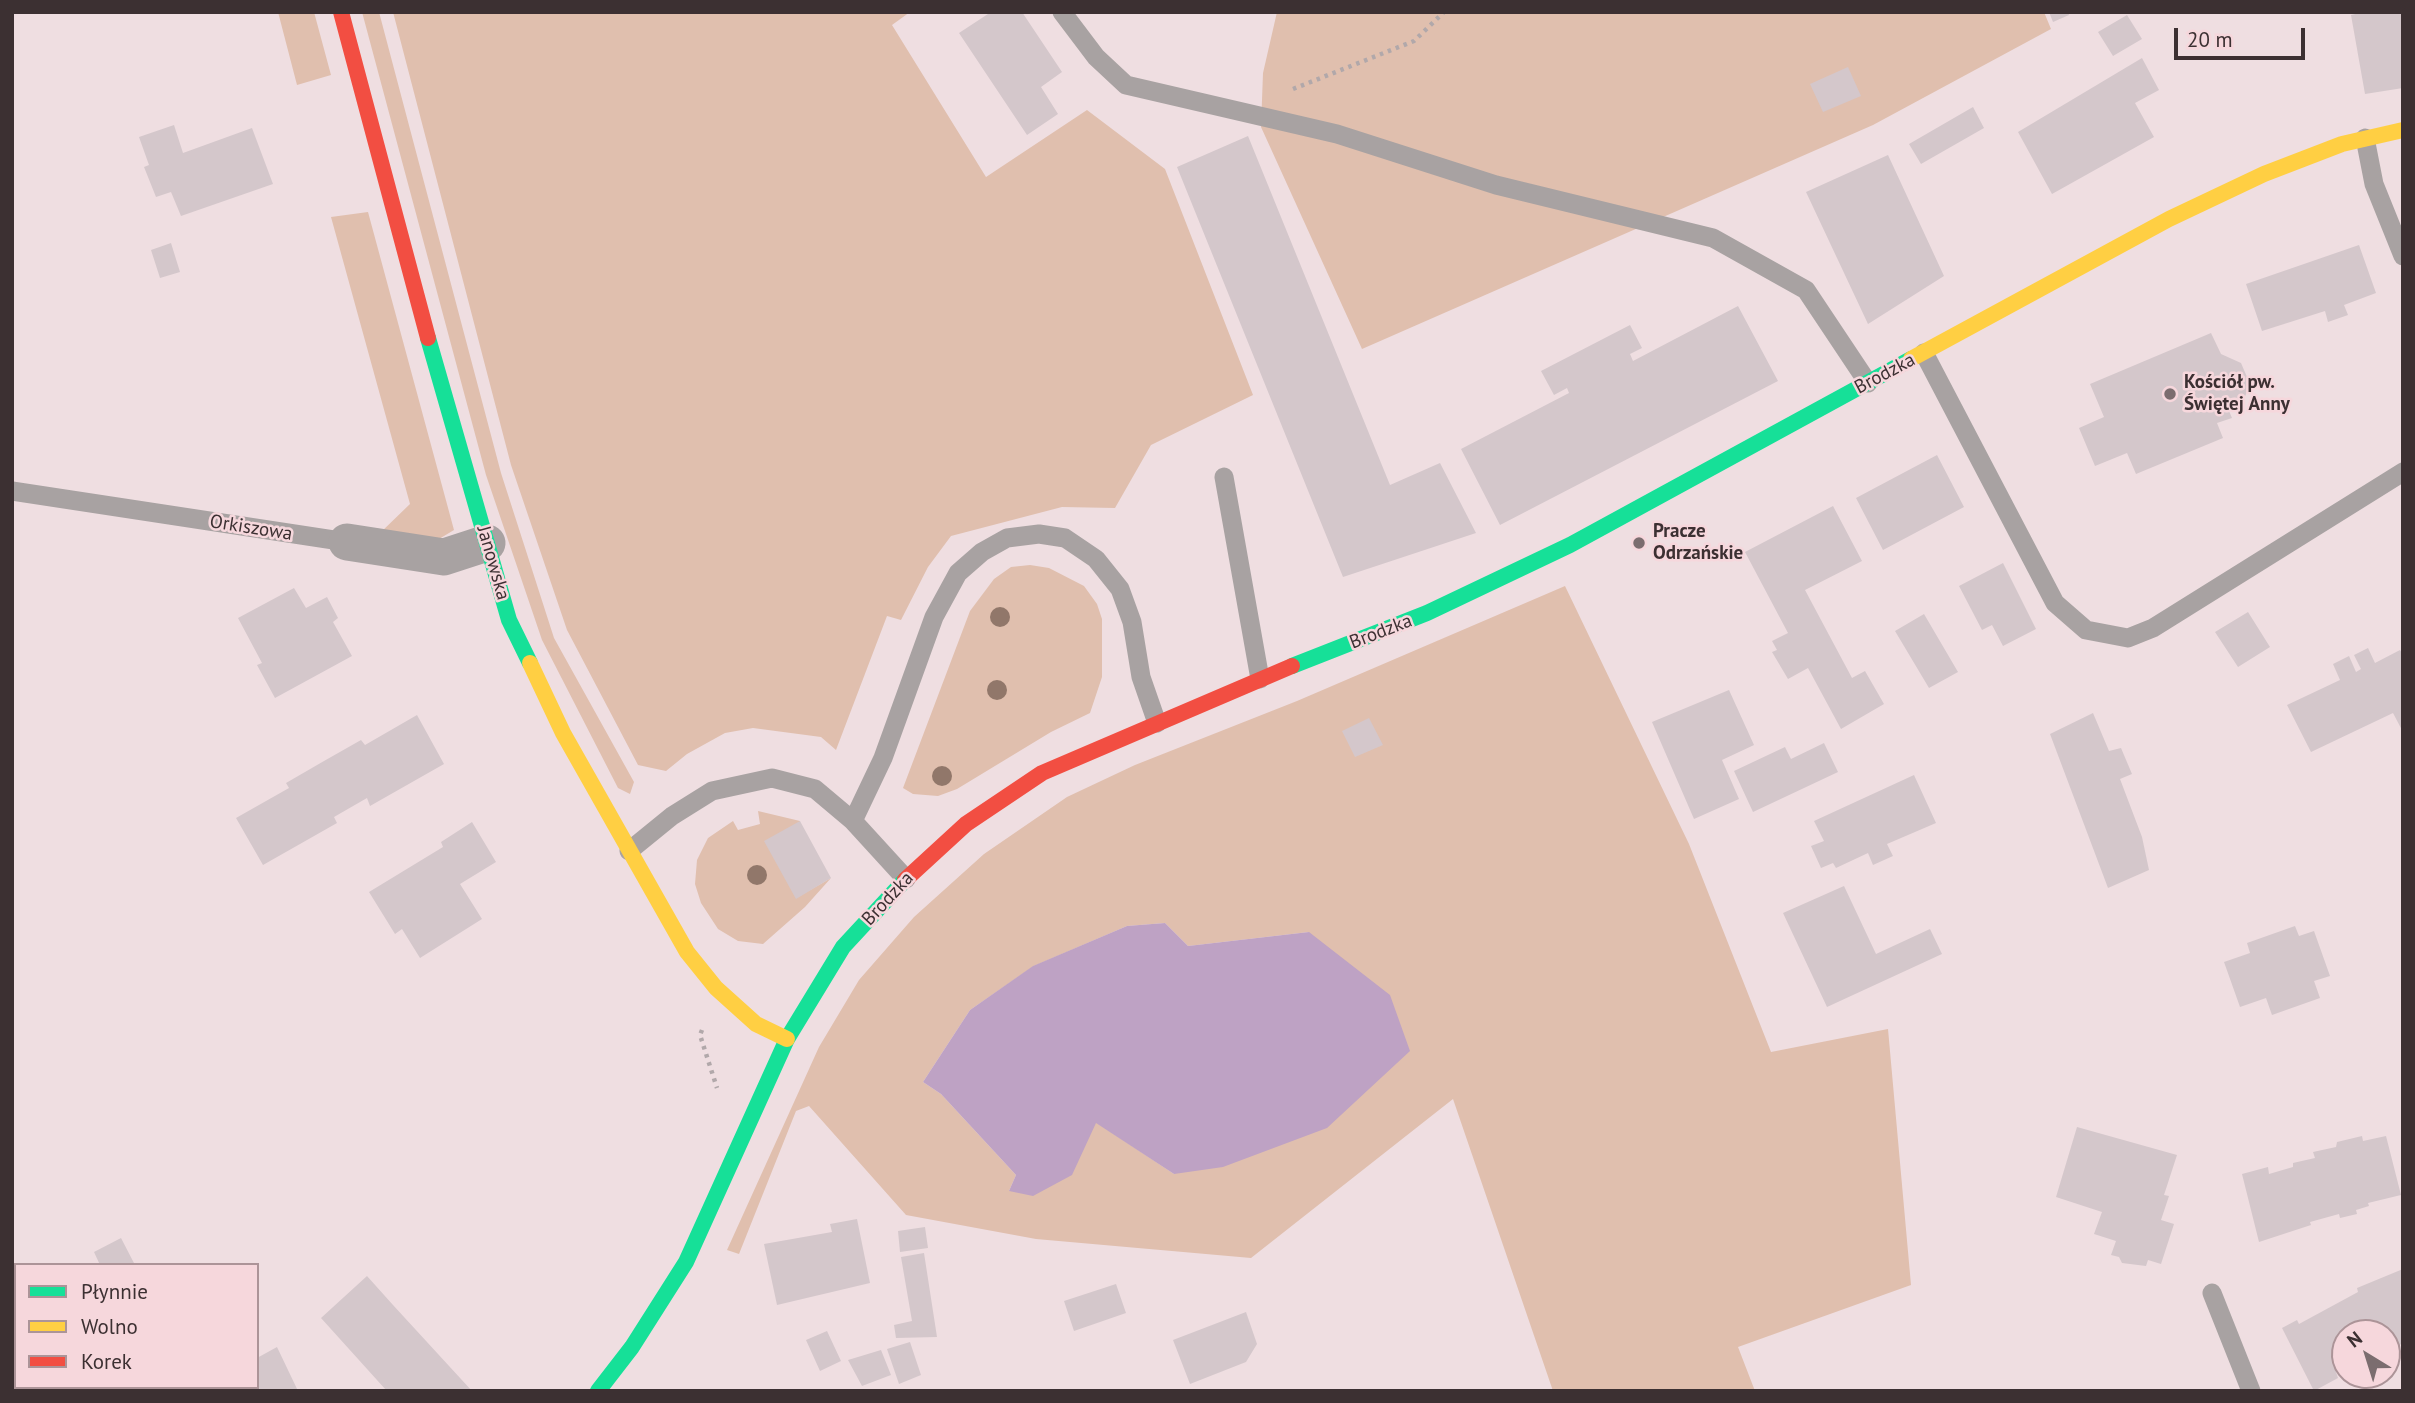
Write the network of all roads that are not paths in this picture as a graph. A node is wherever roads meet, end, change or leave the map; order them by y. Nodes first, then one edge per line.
1 (341, 12) edge
2 (1062, 12) edge
3 (2403, 130) edge
4 (2365, 138) junction
5 (2403, 256) edge
6 (1924, 353) junction
7 (1868, 383) junction
8 (2403, 472) edge
9 (1224, 477) dead end
10 (12, 491) edge
11 (346, 542) joint
12 (487, 543) junction
13 (1260, 679) junction
14 (1157, 723) junction
15 (853, 821) junction
16 (629, 851) junction
17 (906, 878) junction
18 (787, 1039) junction
19 (2212, 1293) dead end
20 (598, 1391) edge
21 (2251, 1391) edge

1 - 12 street, Janowska
2 - 7 lane
3 - 4 street, Brodzka
4 - 5 lane
4 - 6 street, Brodzka
6 - 7 street, Brodzka
6 - 8 lane
7 - 13 street, Brodzka
9 - 13 lane
10 - 11 lane, Orkiszowa
11 - 12 street, Orkiszowa
12 - 16 street, Janowska
13 - 14 street, Brodzka
14 - 15 lane
14 - 17 street, Brodzka
15 - 16 lane
15 - 17 lane
16 - 18 street, Janowska
17 - 18 street, Brodzka
18 - 20 street, Brodzka
19 - 21 lane

